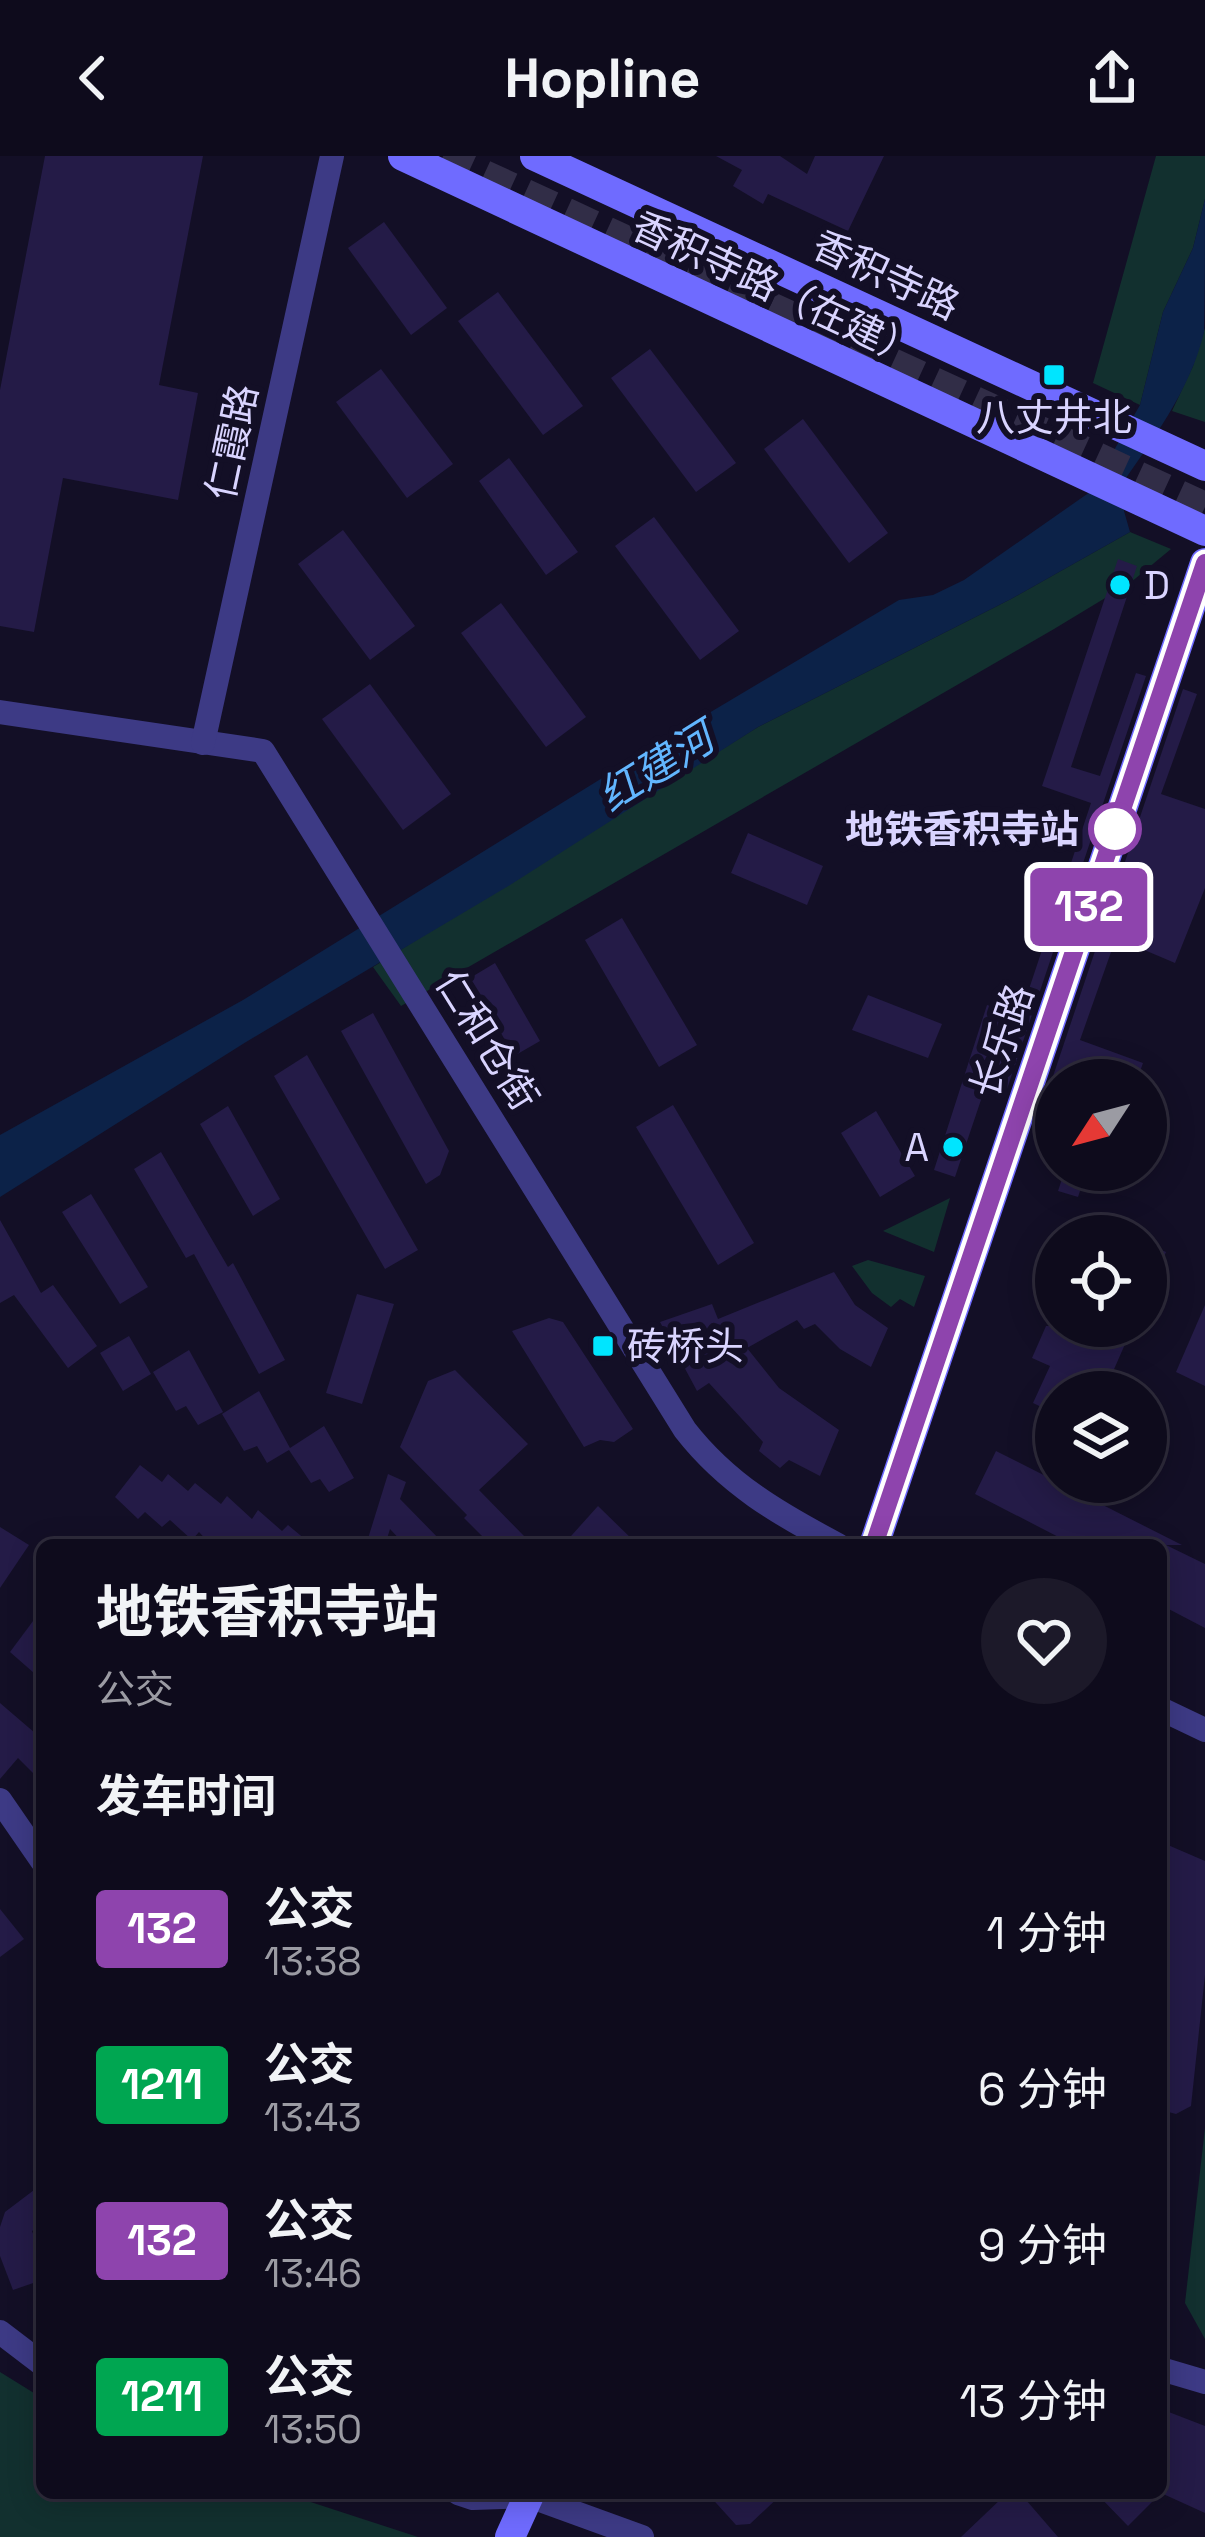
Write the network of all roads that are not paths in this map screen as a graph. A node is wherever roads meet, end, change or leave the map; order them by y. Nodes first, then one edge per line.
1 (332, 156) edge
2 (403, 156) edge
3 (535, 156) edge
4 (608, 189) junction
5 (603, 250) junction
6 (854, 314) dead end
7 (837, 347) dead end
8 (1205, 466) edge
9 (1205, 531) edge
10 (1205, 563) edge
11 (0, 712) edge
12 (203, 742) junction
13 (827, 1539) edge
14 (876, 1539) edge
15 (1167, 1712) edge
16 (1205, 1730) edge
17 (0, 1800) edge
18 (36, 1852) edge
19 (0, 2332) edge
20 (36, 2359) edge
21 (1167, 2371) edge
22 (1205, 2382) edge
23 (527, 2499) edge
24 (542, 2499) edge
25 (511, 2537) edge
26 (642, 2537) edge

1 - 12 street, 仁霞路
2 - 5 street, 香积寺路（在建）
3 - 4 street, 香积寺路
4 - 6 street
4 - 8 street, 香积寺路
5 - 7 street
5 - 9 street, 香积寺路（在建）
10 - 14 street, 长乐路
11 - 12 street, 仁和仓街
12 - 13 street, 仁和仓街
15 - 16 street
17 - 18 street
19 - 20 street
21 - 22 street
23 - 25 street
24 - 26 street

